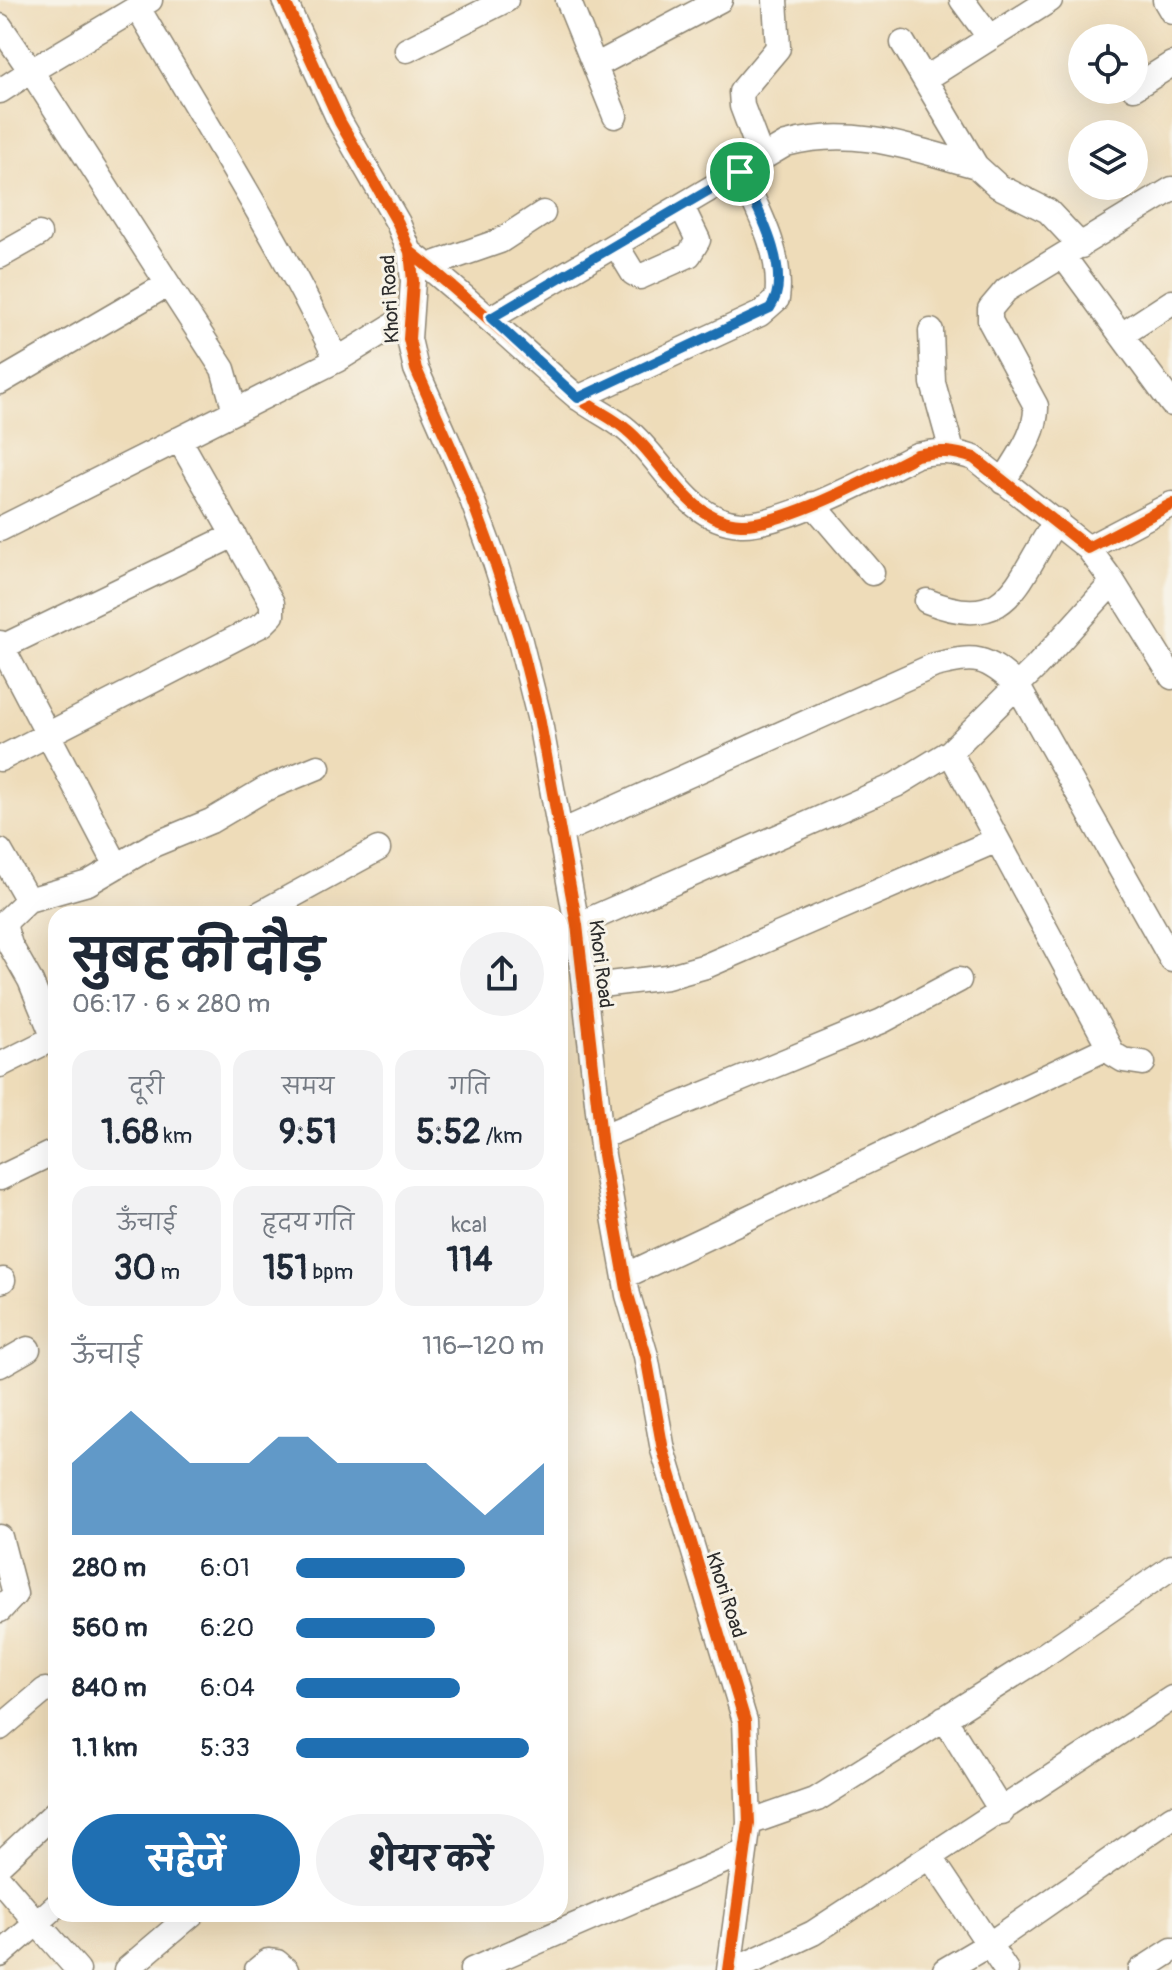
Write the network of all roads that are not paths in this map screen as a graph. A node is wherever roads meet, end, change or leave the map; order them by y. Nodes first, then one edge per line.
1 (284, 0) edge
2 (506, 0) edge
3 (568, 0) edge
4 (720, 0) edge
5 (775, 0) edge
6 (962, 0) edge
7 (1050, 0) edge
8 (1165, 0) edge
9 (144, 4) edge
10 (1172, 12) edge
11 (0, 26) edge
12 (990, 38) junction
13 (903, 43) dead end
14 (407, 50) dead end
15 (1172, 64) edge
16 (595, 66) junction
17 (31, 71) junction
18 (925, 79) junction
19 (1148, 79) edge
20 (0, 91) edge
21 (615, 116) dead end
22 (762, 159) junction
23 (976, 166) junction
24 (740, 172) junction
25 (1172, 189) edge
26 (682, 207) junction
27 (543, 213) dead end
28 (39, 234) dead end
29 (616, 245) junction
30 (1072, 251) junction
31 (0, 256) edge
32 (419, 259) junction
33 (168, 284) junction
34 (1172, 302) edge
35 (408, 316) junction
36 (491, 318) junction
37 (931, 331) dead end
38 (1123, 334) junction
39 (337, 360) junction
40 (0, 382) edge
41 (578, 398) junction
42 (1172, 404) edge
43 (235, 411) junction
44 (179, 439) junction
45 (952, 451) junction
46 (1003, 482) junction
47 (813, 504) junction
48 (1172, 504) edge
49 (1057, 520) junction
50 (0, 529) edge
51 (234, 535) junction
52 (1088, 548) junction
53 (872, 573) dead end
54 (1113, 582) junction
55 (927, 601) dead end
56 (1, 646) edge
57 (1172, 677) edge
58 (1017, 685) junction
59 (49, 734) junction
60 (950, 752) junction
61 (0, 759) edge
62 (318, 767) dead end
63 (559, 833) junction
64 (997, 840) junction
65 (378, 849) dead end
66 (0, 851) edge
67 (117, 866) junction
68 (28, 900) junction
69 (274, 906) edge
70 (566, 906) edge
71 (568, 914) edge
72 (568, 918) edge
73 (5, 948) edge
74 (1172, 960) edge
75 (959, 980) dead end
76 (584, 987) junction
77 (48, 1008) edge
78 (48, 1043) edge
79 (1109, 1047) junction
80 (1143, 1063) dead end
81 (0, 1065) edge
82 (601, 1137) junction
83 (48, 1155) edge
84 (0, 1178) edge
85 (625, 1276) junction
86 (28, 1349) dead end
87 (0, 1365) edge
88 (0, 1537) edge
89 (1172, 1567) edge
90 (0, 1610) edge
91 (45, 1690) dead end
92 (1172, 1698) edge
93 (944, 1718) junction
94 (0, 1728) edge
95 (1002, 1812) junction
96 (1172, 1817) edge
97 (48, 1819) edge
98 (749, 1823) junction
99 (745, 1852) junction
100 (931, 1858) junction
101 (0, 1864) edge
102 (0, 1880) edge
103 (48, 1913) edge
104 (183, 1922) edge
105 (37, 1923) junction
106 (991, 1943) junction
107 (1172, 1950) edge
108 (0, 1955) edge
109 (78, 1970) edge
110 (126, 1970) edge
111 (257, 1970) edge
112 (286, 1970) edge
113 (472, 1970) edge
114 (732, 1970) edge
115 (945, 1970) edge
116 (1006, 1970) edge
117 (1141, 1970) edge

1 - 32 street, Khori Road
2 - 14 street
3 - 16 street
4 - 16 street
5 - 22 street
6 - 12 street
7 - 12 street
8 - 10 street
9 - 17 street
9 - 39 street
11 - 17 street
12 - 18 street
13 - 18 street
15 - 19 street
16 - 21 street
17 - 20 street
17 - 33 street
18 - 23 street
22 - 23 street
22 - 24 street
23 - 30 street
24 - 26 street
24 - 41 street
25 - 30 street
26 - 29 street
26 - 29 street
27 - 32 street
28 - 31 street
29 - 36 street
30 - 38 street
30 - 46 street
32 - 35 street, Khori Road
32 - 36 street
33 - 40 street
33 - 43 street
34 - 38 street
35 - 39 street
35 - 63 street, Khori Road
36 - 41 street
37 - 45 street
38 - 42 street
39 - 43 street
41 - 47 street
43 - 44 street
44 - 50 street
44 - 51 street
45 - 46 street
45 - 47 street
46 - 49 street
47 - 53 street
48 - 52 street
49 - 52 street
49 - 55 street
51 - 56 street
51 - 59 street
52 - 54 street
54 - 57 street
54 - 58 street
56 - 59 street
58 - 60 street
58 - 63 street
58 - 74 street
59 - 61 street
59 - 67 street
60 - 64 street
60 - 71 street
62 - 67 street
63 - 70 street, Khori Road
64 - 76 street
64 - 79 street
65 - 69 street
66 - 68 street
67 - 68 street
68 - 73 street
72 - 76 street, Khori Road
73 - 77 street
75 - 82 street
76 - 82 street, Khori Road
78 - 81 street
79 - 80 street
79 - 85 street
82 - 85 street, Khori Road
83 - 84 street
85 - 98 street, Khori Road
86 - 87 street
88 - 90 street
89 - 93 street
91 - 94 street
92 - 95 street
93 - 95 street
93 - 98 street
95 - 100 street
96 - 106 street
97 - 101 street
98 - 99 street, Khori Road
99 - 113 street
99 - 114 street, Khori Road
100 - 106 street
100 - 114 street
102 - 105 street
103 - 105 street
104 - 110 street
105 - 108 street
105 - 109 street
106 - 115 street
106 - 116 street
107 - 117 street
111 - 112 street

